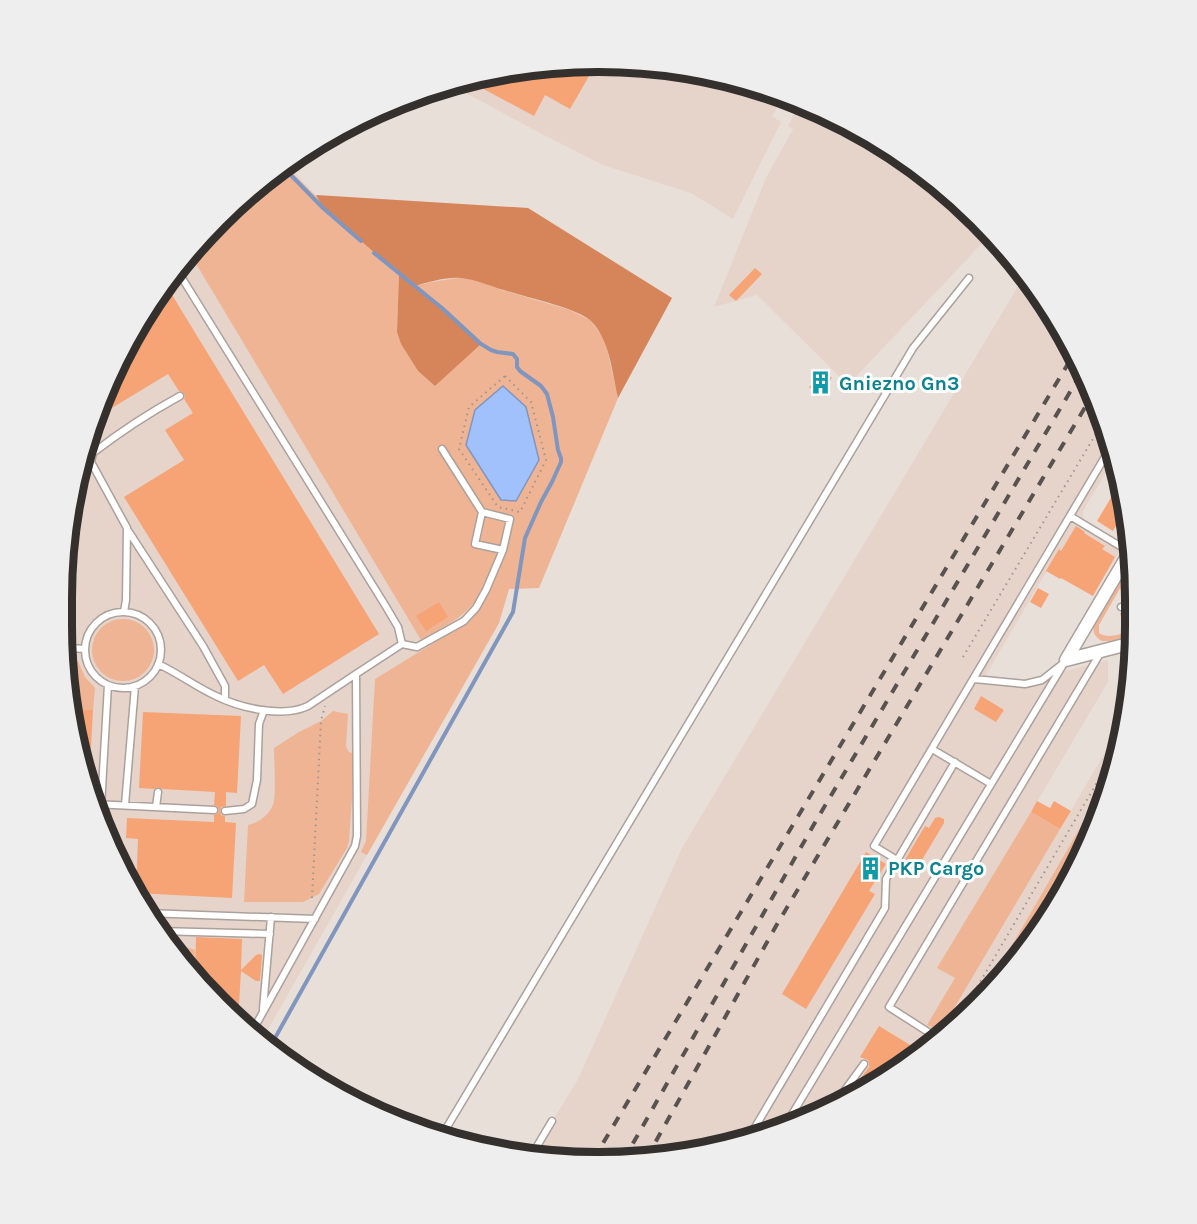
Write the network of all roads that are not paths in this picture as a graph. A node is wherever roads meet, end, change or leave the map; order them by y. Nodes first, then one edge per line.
1 (182, 277) edge
2 (969, 278) dead end
3 (180, 396) dead end
4 (442, 449) dead end
5 (93, 453) joint
6 (1105, 456) edge
7 (482, 512) junction
8 (1070, 516) junction
9 (127, 528) junction
10 (1122, 545) edge
11 (502, 550) junction
12 (1124, 562) edge
13 (1125, 605) edge
14 (1120, 607) dead end
15 (123, 612) junction
16 (402, 644) junction
17 (1124, 645) edge
18 (73, 648) edge
19 (85, 649) junction
20 (1102, 651) junction
21 (1066, 660) junction
22 (158, 664) junction
23 (356, 674) junction
24 (974, 679) junction
25 (108, 685) junction
26 (135, 686) junction
27 (225, 700) junction
28 (264, 710) junction
29 (932, 749) junction
30 (955, 762) junction
31 (991, 784) junction
32 (99, 792) edge
33 (158, 792) dead end
34 (104, 804) edge
35 (125, 806) junction
36 (156, 807) junction
37 (214, 810) dead end
38 (225, 811) dead end
39 (897, 860) junction
40 (158, 913) edge
41 (271, 917) junction
42 (315, 919) junction
43 (171, 931) edge
44 (270, 934) junction
45 (263, 1012) junction
46 (256, 1025) edge
47 (931, 1034) edge
48 (864, 1064) dead end
49 (844, 1091) edge
50 (792, 1115) edge
51 (552, 1121) dead end
52 (755, 1128) edge
53 (446, 1129) edge
54 (536, 1148) edge

1 - 16 lane
2 - 53 lane
3 - 5 lane
4 - 7 lane
5 - 9 lane
6 - 8 lane
7 - 11 lane
7 - 11 lane
8 - 10 lane
8 - 24 lane
9 - 15 lane
9 - 27 lane
11 - 16 lane
12 - 21 street
13 - 14 lane
15 - 19 lane
15 - 22 lane
16 - 23 lane
17 - 20 street
18 - 19 lane
19 - 25 lane
20 - 21 street
20 - 47 lane
21 - 24 lane
21 - 31 lane
22 - 26 lane
22 - 27 lane
23 - 28 lane
23 - 42 lane
24 - 29 lane
25 - 26 lane
25 - 32 lane
26 - 35 lane
27 - 28 lane
28 - 38 lane
29 - 30 lane
29 - 39 lane
30 - 31 lane
30 - 39 lane
31 - 50 lane
33 - 36 lane
34 - 35 lane
35 - 36 lane
36 - 37 lane
39 - 52 lane
40 - 41 lane
41 - 42 lane
41 - 44 lane
42 - 45 lane
43 - 44 lane
44 - 45 lane
45 - 46 lane
48 - 49 lane
51 - 54 lane

